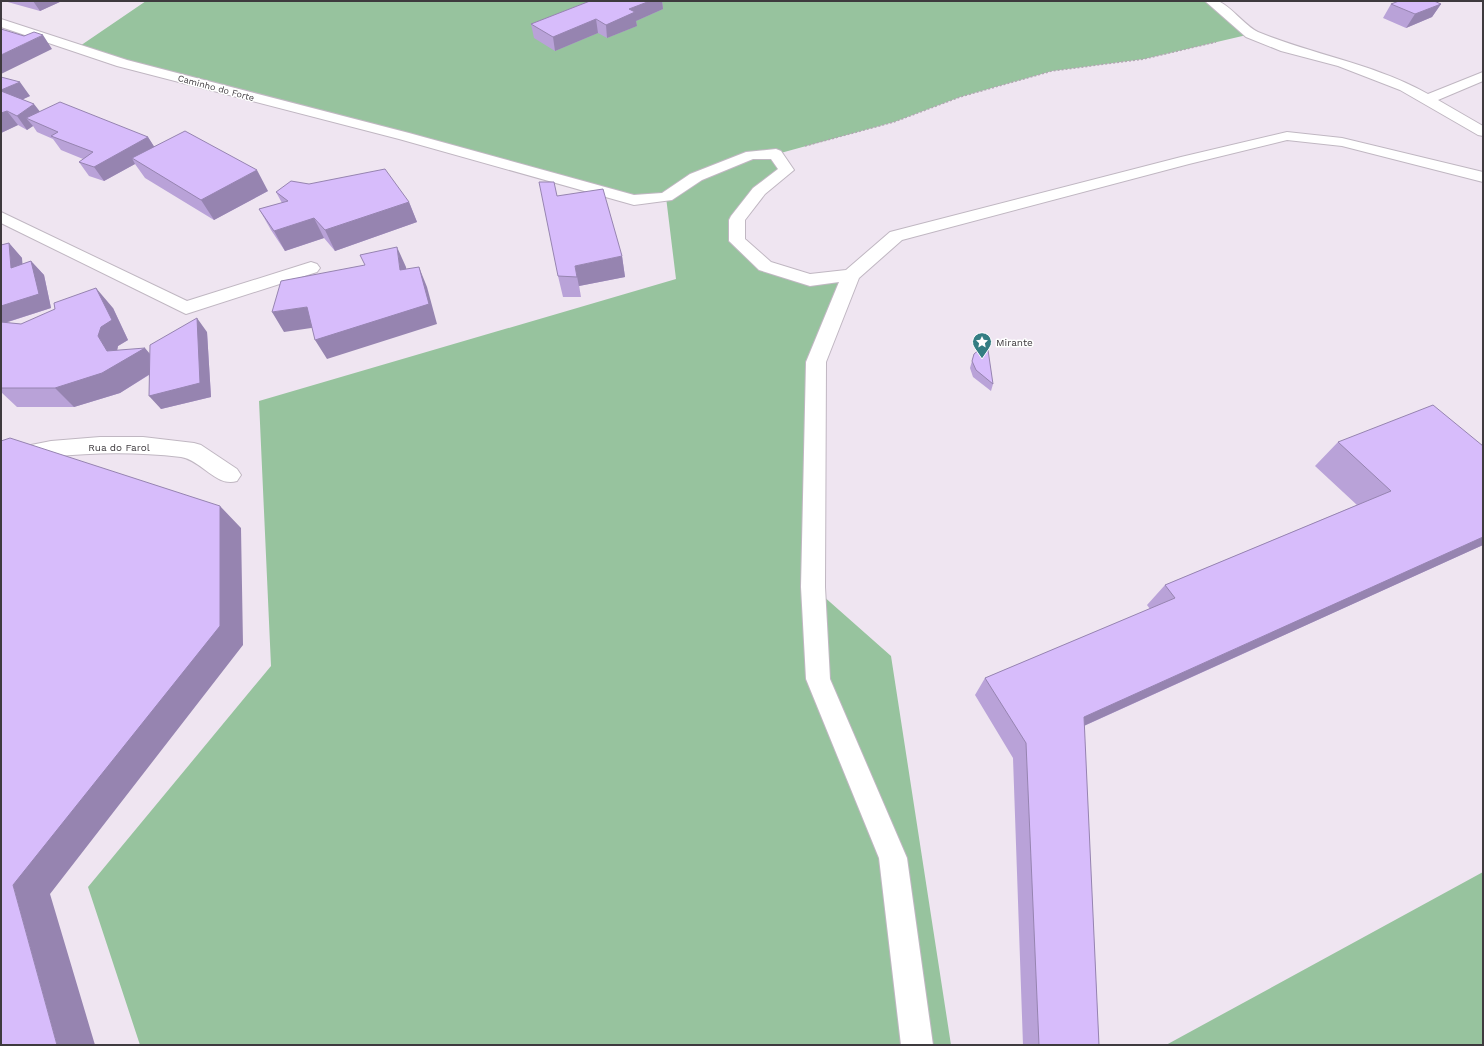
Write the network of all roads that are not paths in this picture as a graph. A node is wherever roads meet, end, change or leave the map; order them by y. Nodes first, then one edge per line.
1 (1211, 1) edge
2 (1, 23) edge
3 (1483, 76) edge
4 (1428, 100) junction
5 (1483, 132) edge
6 (1483, 177) edge
7 (1, 218) edge
8 (311, 268) dead end
9 (851, 275) junction
10 (1, 459) edge
11 (230, 475) dead end
12 (917, 1045) edge

1 - 4 street
2 - 9 street, Caminho do Forte
3 - 4 street
4 - 5 street
6 - 9 street
7 - 8 street
9 - 12 street
10 - 11 street, Rua do Farol

